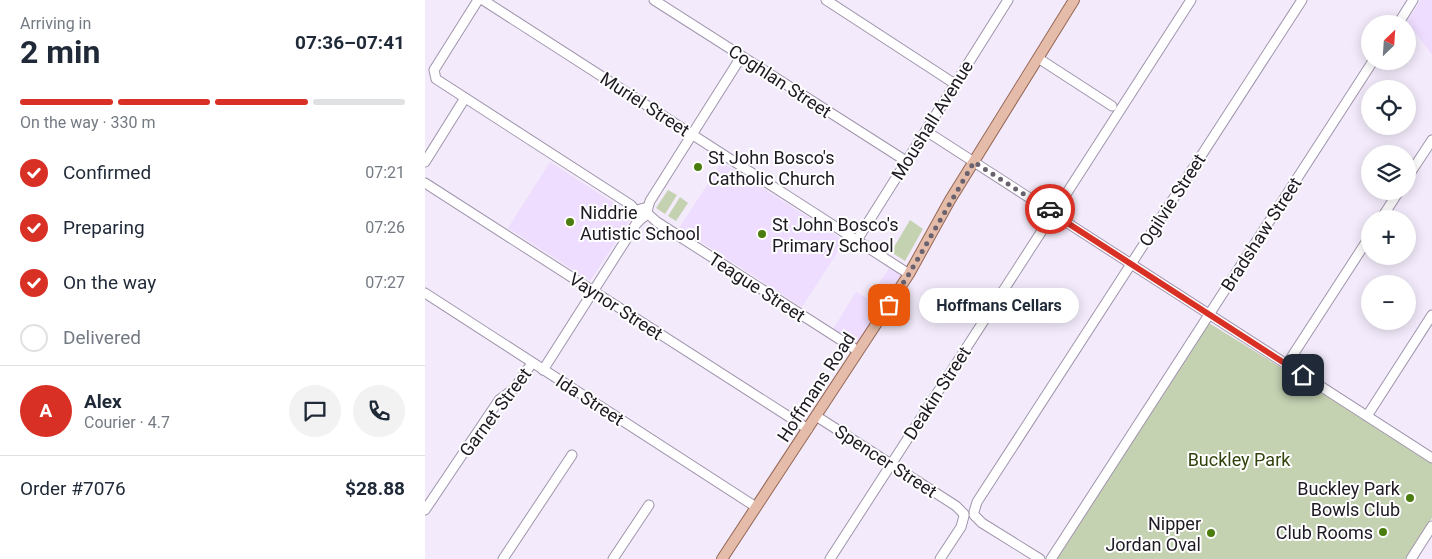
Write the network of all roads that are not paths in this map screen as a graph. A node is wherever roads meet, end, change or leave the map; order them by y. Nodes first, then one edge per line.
1 (478, 0) edge
2 (483, 0) edge
3 (654, 0) edge
4 (826, 0) edge
5 (1074, 0) edge
6 (1191, 0) edge
7 (1302, 0) edge
8 (1413, 0) edge
9 (1003, 2) edge
10 (1404, 15) edge
11 (741, 56) junction
12 (1038, 58) junction
13 (1367, 70) edge
14 (955, 84) junction
15 (465, 98) junction
16 (1112, 106) dead end
17 (926, 131) junction
18 (692, 134) junction
19 (1432, 140) edge
20 (425, 162) edge
21 (906, 162) junction
22 (974, 162) junction
23 (1416, 164) edge
24 (425, 183) edge
25 (642, 214) junction
26 (1053, 214) junction
27 (857, 240) junction
28 (1361, 250) edge
29 (1131, 263) junction
30 (909, 274) junction
31 (593, 291) junction
32 (425, 293) edge
33 (1209, 314) junction
34 (1432, 315) edge
35 (858, 351) junction
36 (532, 363) junction
37 (1287, 364) junction
38 (543, 370) junction
39 (816, 416) junction
40 (1367, 416) junction
41 (807, 430) junction
42 (572, 455) dead end
43 (1432, 458) edge
44 (891, 464) junction
45 (649, 505) dead end
46 (756, 507) junction
47 (425, 510) edge
48 (969, 514) junction
49 (1432, 526) edge
50 (503, 559) edge
51 (613, 559) edge
52 (722, 559) edge
53 (830, 559) edge
54 (940, 559) edge
55 (1040, 559) edge
56 (1051, 559) edge
57 (1411, 559) edge

1 - 15 street, Teague Street
2 - 18 street, Muriel Street
3 - 11 street, Coghlan Street
4 - 14 street
5 - 12 main road, Hoffmans Road
6 - 26 street, Deakin Street
7 - 29 street, Ogilvie Street
8 - 10 street
9 - 14 street, Moushall Avenue
11 - 18 street, Garnet Street
11 - 21 street, Coghlan Street
12 - 16 street
12 - 22 main road, Hoffmans Road
13 - 33 street, Bradshaw Street
14 - 17 street, Moushall Avenue
15 - 20 street
15 - 25 street, Teague Street
17 - 21 street, Moushall Avenue
17 - 22 street
18 - 25 street, Garnet Street
18 - 27 street, Muriel Street
19 - 23 street
21 - 27 street, Moushall Avenue
22 - 26 street
22 - 30 main road, Hoffmans Road
24 - 31 street, Vaynor Street
25 - 31 street, Garnet Street
25 - 35 street, Teague Street
26 - 29 street
26 - 44 street, Deakin Street
27 - 30 street, Muriel Street
28 - 37 street
29 - 33 street
29 - 48 street, Ogilvie Street
30 - 35 main road, Hoffmans Road
31 - 38 street, Garnet Street
31 - 41 street, Vaynor Street
32 - 36 street, Ida Street
33 - 37 street
33 - 56 street, Bradshaw Street
34 - 40 street
35 - 39 main road, Hoffmans Road
36 - 38 street, Ida Street
36 - 47 street, Garnet Street
37 - 40 street
38 - 46 street, Ida Street
39 - 41 main road, Hoffmans Road
39 - 44 street, Spencer Street
40 - 43 street
41 - 46 main road, Hoffmans Road
42 - 50 street
44 - 48 street, Spencer Street
44 - 53 street, Deakin Street
45 - 51 street
46 - 52 main road, Hoffmans Road
48 - 54 street, Ogilvie Street
48 - 55 street, Spencer Street
49 - 57 street

